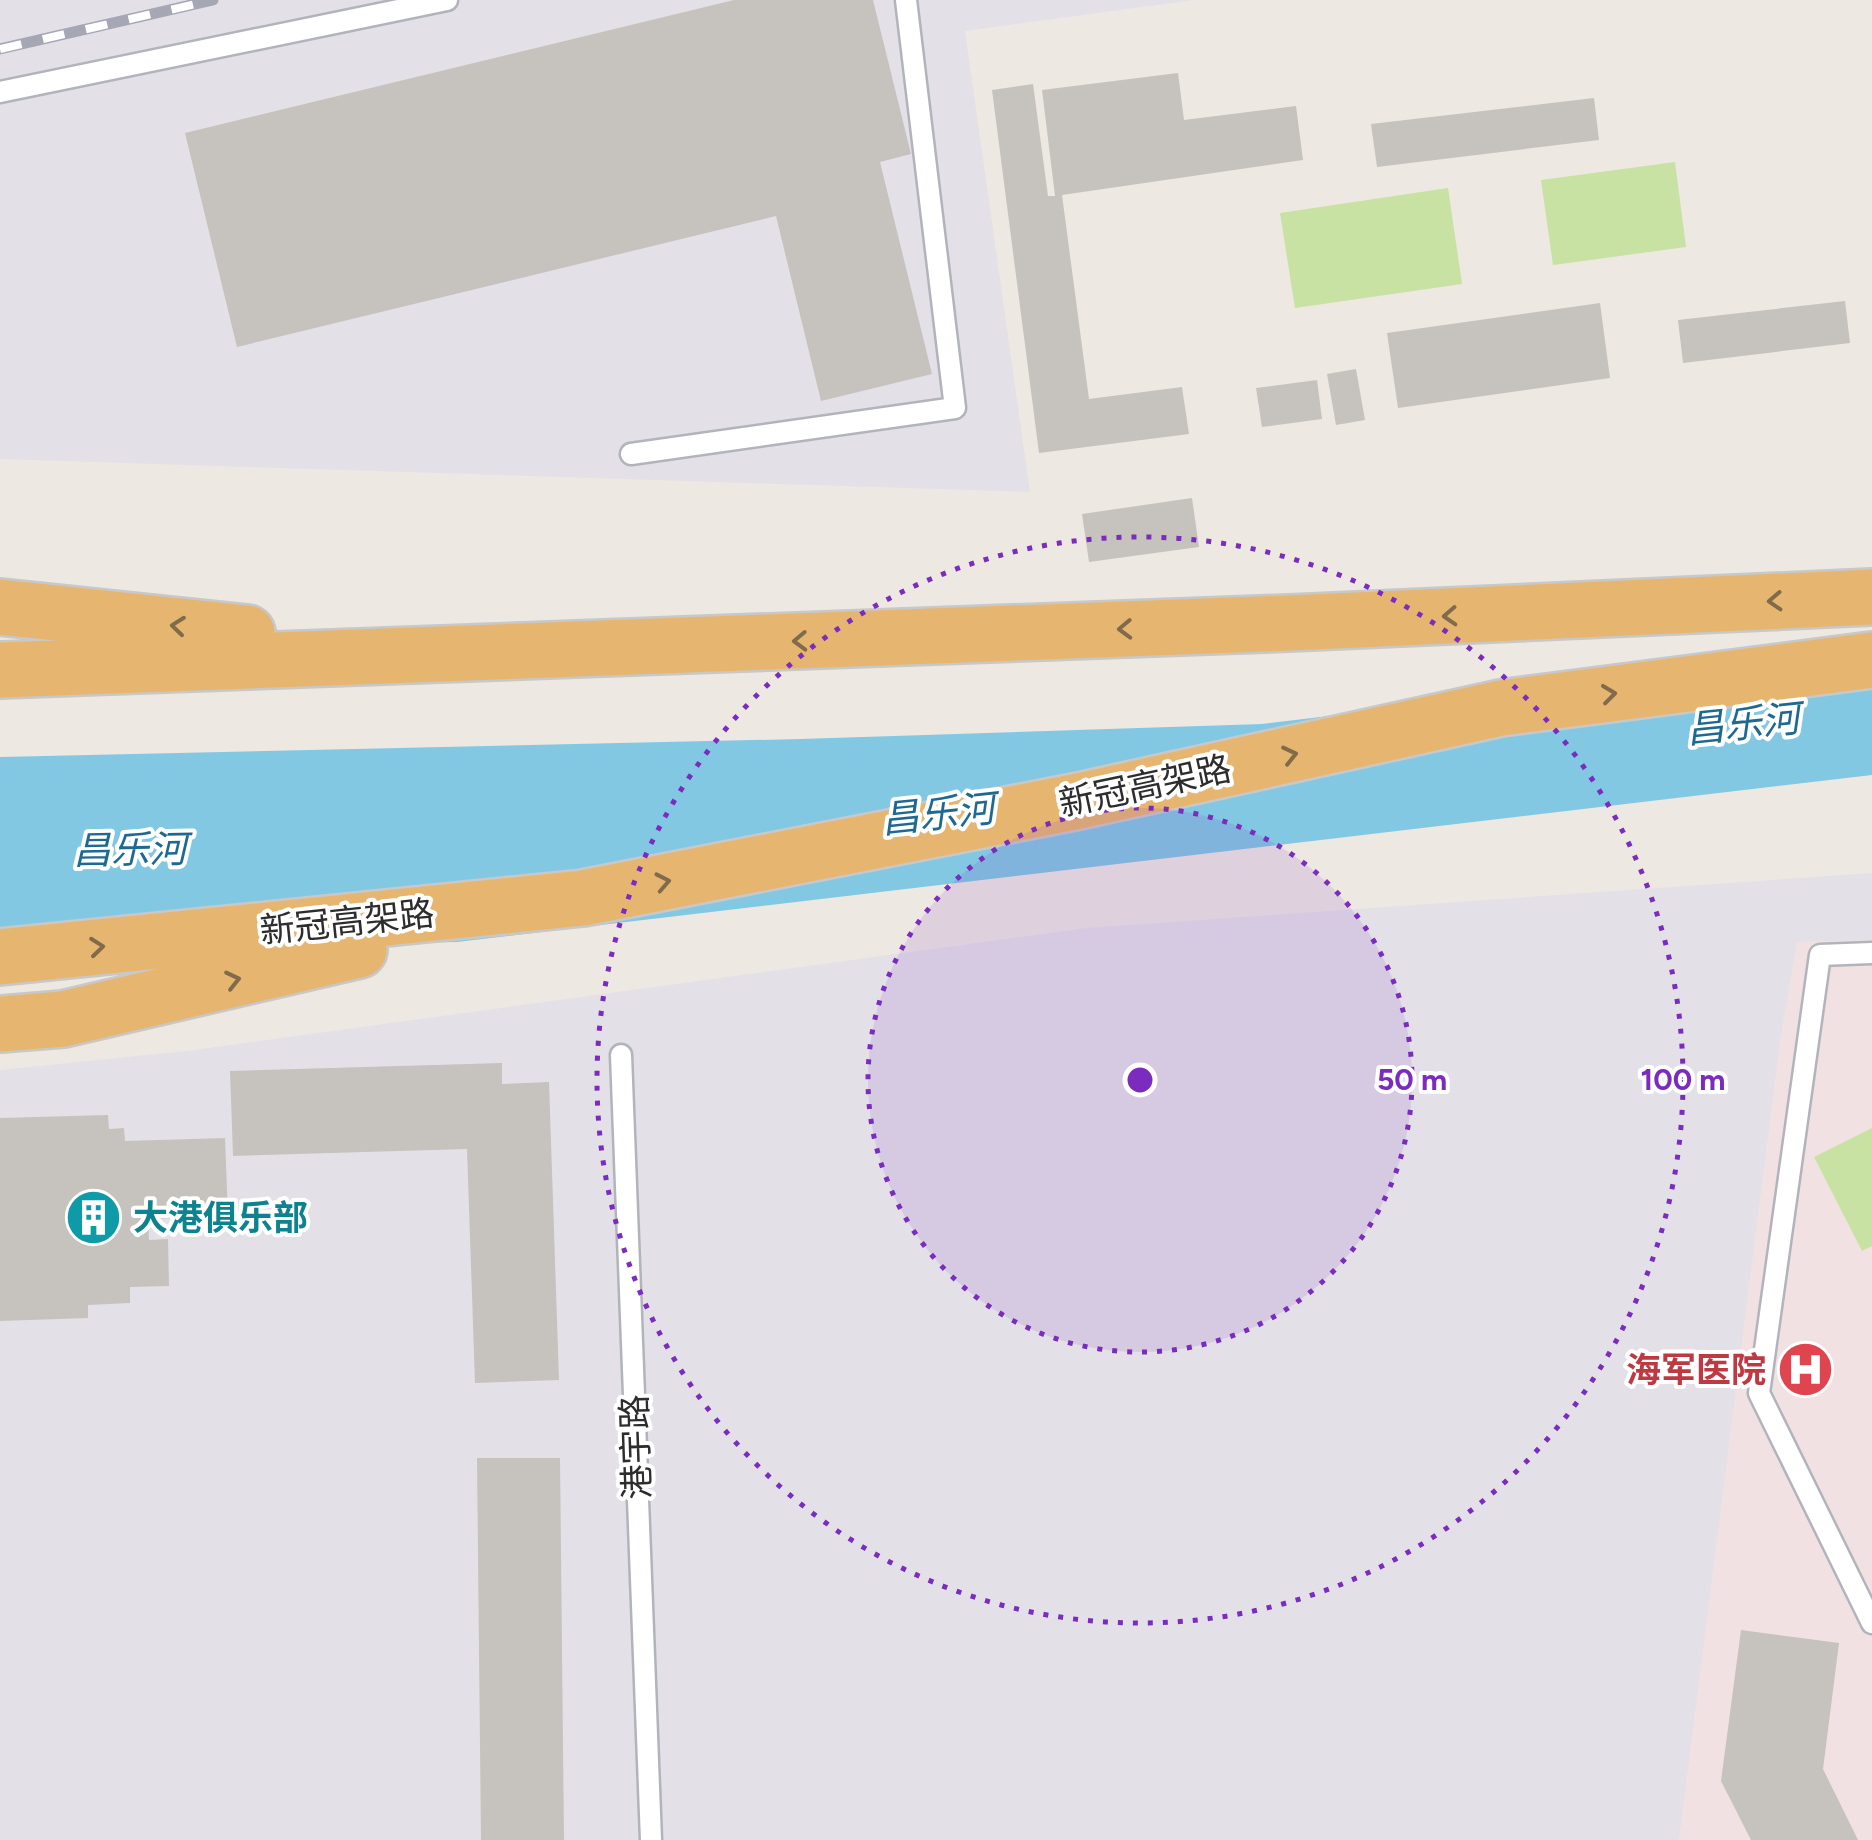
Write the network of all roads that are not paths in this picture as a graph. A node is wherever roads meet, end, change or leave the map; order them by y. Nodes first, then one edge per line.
1 (446, 0) edge
2 (906, 0) edge
3 (0, 92) edge
4 (631, 454) dead end
5 (1872, 597) edge
6 (0, 607) edge
7 (449, 654) junction
8 (1872, 660) edge
9 (0, 670) edge
10 (583, 898) junction
11 (1872, 953) edge
12 (0, 957) edge
13 (0, 1024) edge
14 (621, 1055) dead end
15 (1872, 1623) edge
16 (651, 1840) edge

1 - 3 lane
2 - 4 lane
5 -> 7 highway
7 -> 6 highway
7 - 9 highway
10 -> 8 highway, 新冠高架路
12 -> 10 highway, 新冠高架路
13 -> 10 highway
11 - 15 lane
14 - 16 lane, 港宇路

